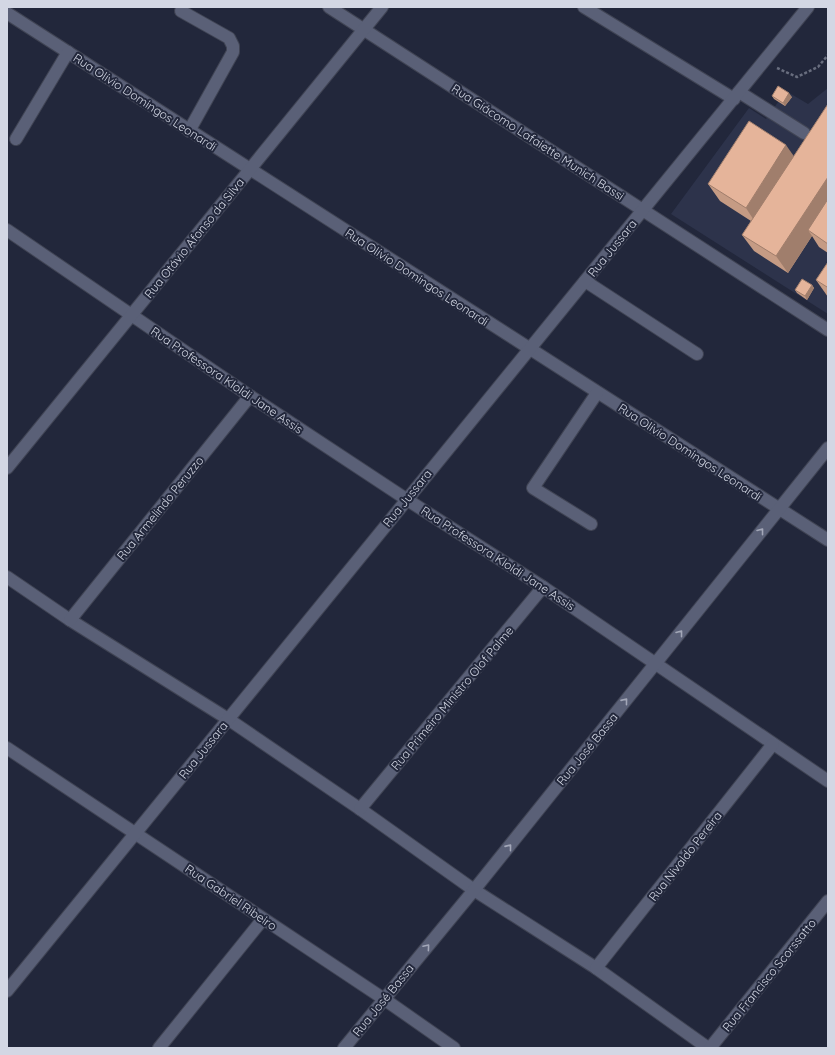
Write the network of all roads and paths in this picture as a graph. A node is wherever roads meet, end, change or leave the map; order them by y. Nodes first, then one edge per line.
1 (329, 7) edge
2 (382, 7) edge
3 (584, 7) edge
4 (808, 7) edge
5 (181, 11) dead end
6 (7, 13) edge
7 (364, 29) junction
8 (68, 52) junction
9 (828, 55) edge
10 (764, 62) junction
11 (736, 95) junction
12 (189, 131) junction
13 (804, 133) dead end
14 (16, 139) dead end
15 (250, 170) junction
16 (643, 210) junction
17 (9, 235) edge
18 (584, 281) junction
19 (131, 316) junction
20 (828, 330) edge
21 (529, 350) junction
22 (697, 354) dead end
23 (597, 393) junction
24 (250, 396) junction
25 (828, 448) edge
26 (7, 468) edge
27 (406, 499) junction
28 (778, 509) junction
29 (591, 524) dead end
30 (828, 540) edge
31 (7, 577) edge
32 (544, 586) junction
33 (70, 620) junction
34 (656, 664) junction
35 (228, 720) junction
36 (773, 744) junction
37 (7, 748) edge
38 (828, 781) edge
39 (360, 809) junction
40 (135, 833) junction
41 (474, 890) junction
42 (828, 901) edge
43 (264, 918) junction
44 (596, 968) junction
45 (7, 991) edge
46 (384, 999) junction
47 (159, 1048) edge
48 (344, 1048) edge
49 (454, 1048) edge
50 (709, 1048) edge

1 - 7 street, Rua Giácomo Lafaiette Munich Bassi
2 - 7 street, Rua Otávio Afonso da Silva
3 - 11 street
4 - 10 street, Rua Jussara
5 - 12 street
6 - 8 street, Rua Olívio Domingos Leonardi
7 - 15 street, Rua Otávio Afonso da Silva
7 - 16 street, Rua Giácomo Lafaiette Munich Bassi
8 - 12 street, Rua Olívio Domingos Leonardi
8 - 14 street
9 - 10 path
10 - 11 street, Rua Jussara
11 - 13 street
11 - 16 street, Rua Jussara
12 - 15 street, Rua Olívio Domingos Leonardi
15 - 19 street, Rua Otávio Afonso da Silva
15 - 21 street, Rua Olívio Domingos Leonardi
16 - 18 street, Rua Jussara
16 - 20 street, Rua Giácomo Lafaiette Munich Bassi
17 - 19 street, Rua Professora Kloldi Jane Assis
18 - 21 street, Rua Jussara
18 - 22 street
19 - 24 street, Rua Professora Kloldi Jane Assis
19 - 26 street, Rua Otávio Afonso da Silva
21 - 23 street, Rua Olívio Domingos Leonardi
21 - 27 street, Rua Jussara
23 - 28 street, Rua Olívio Domingos Leonardi
23 - 29 street
24 - 27 street, Rua Professora Kloldi Jane Assis
24 - 33 street, Rua Armelindo Peruzzo
25 - 28 street, Rua José Bassa
27 - 32 street, Rua Professora Kloldi Jane Assis
27 - 35 street, Rua Jussara
28 - 30 street, Rua Olívio Domingos Leonardi
34 -> 28 street, Rua José Bassa
31 - 33 street
32 - 34 street, Rua Professora Kloldi Jane Assis
32 - 39 street, Rua Primeiro Ministro Olof Palme
33 - 35 street
34 - 36 street, Rua Professora Kloldi Jane Assis
41 -> 34 street, Rua José Bassa
35 - 39 street
35 - 40 street, Rua Jussara
36 - 38 street, Rua Professora Kloldi Jane Assis
36 - 44 street, Rua Nivaldo Pereira
37 - 40 street, Rua Gabriel Ribeiro
39 - 41 street
40 - 43 street, Rua Gabriel Ribeiro
40 - 45 street, Rua Jussara
41 - 44 street
46 -> 41 street, Rua José Bassa
42 - 50 street, Rua Francisco Scorssatto
43 - 46 street, Rua Gabriel Ribeiro
43 - 47 street
44 - 50 street
46 - 48 street, Rua José Bassa
46 - 49 street, Rua Gabriel Ribeiro

